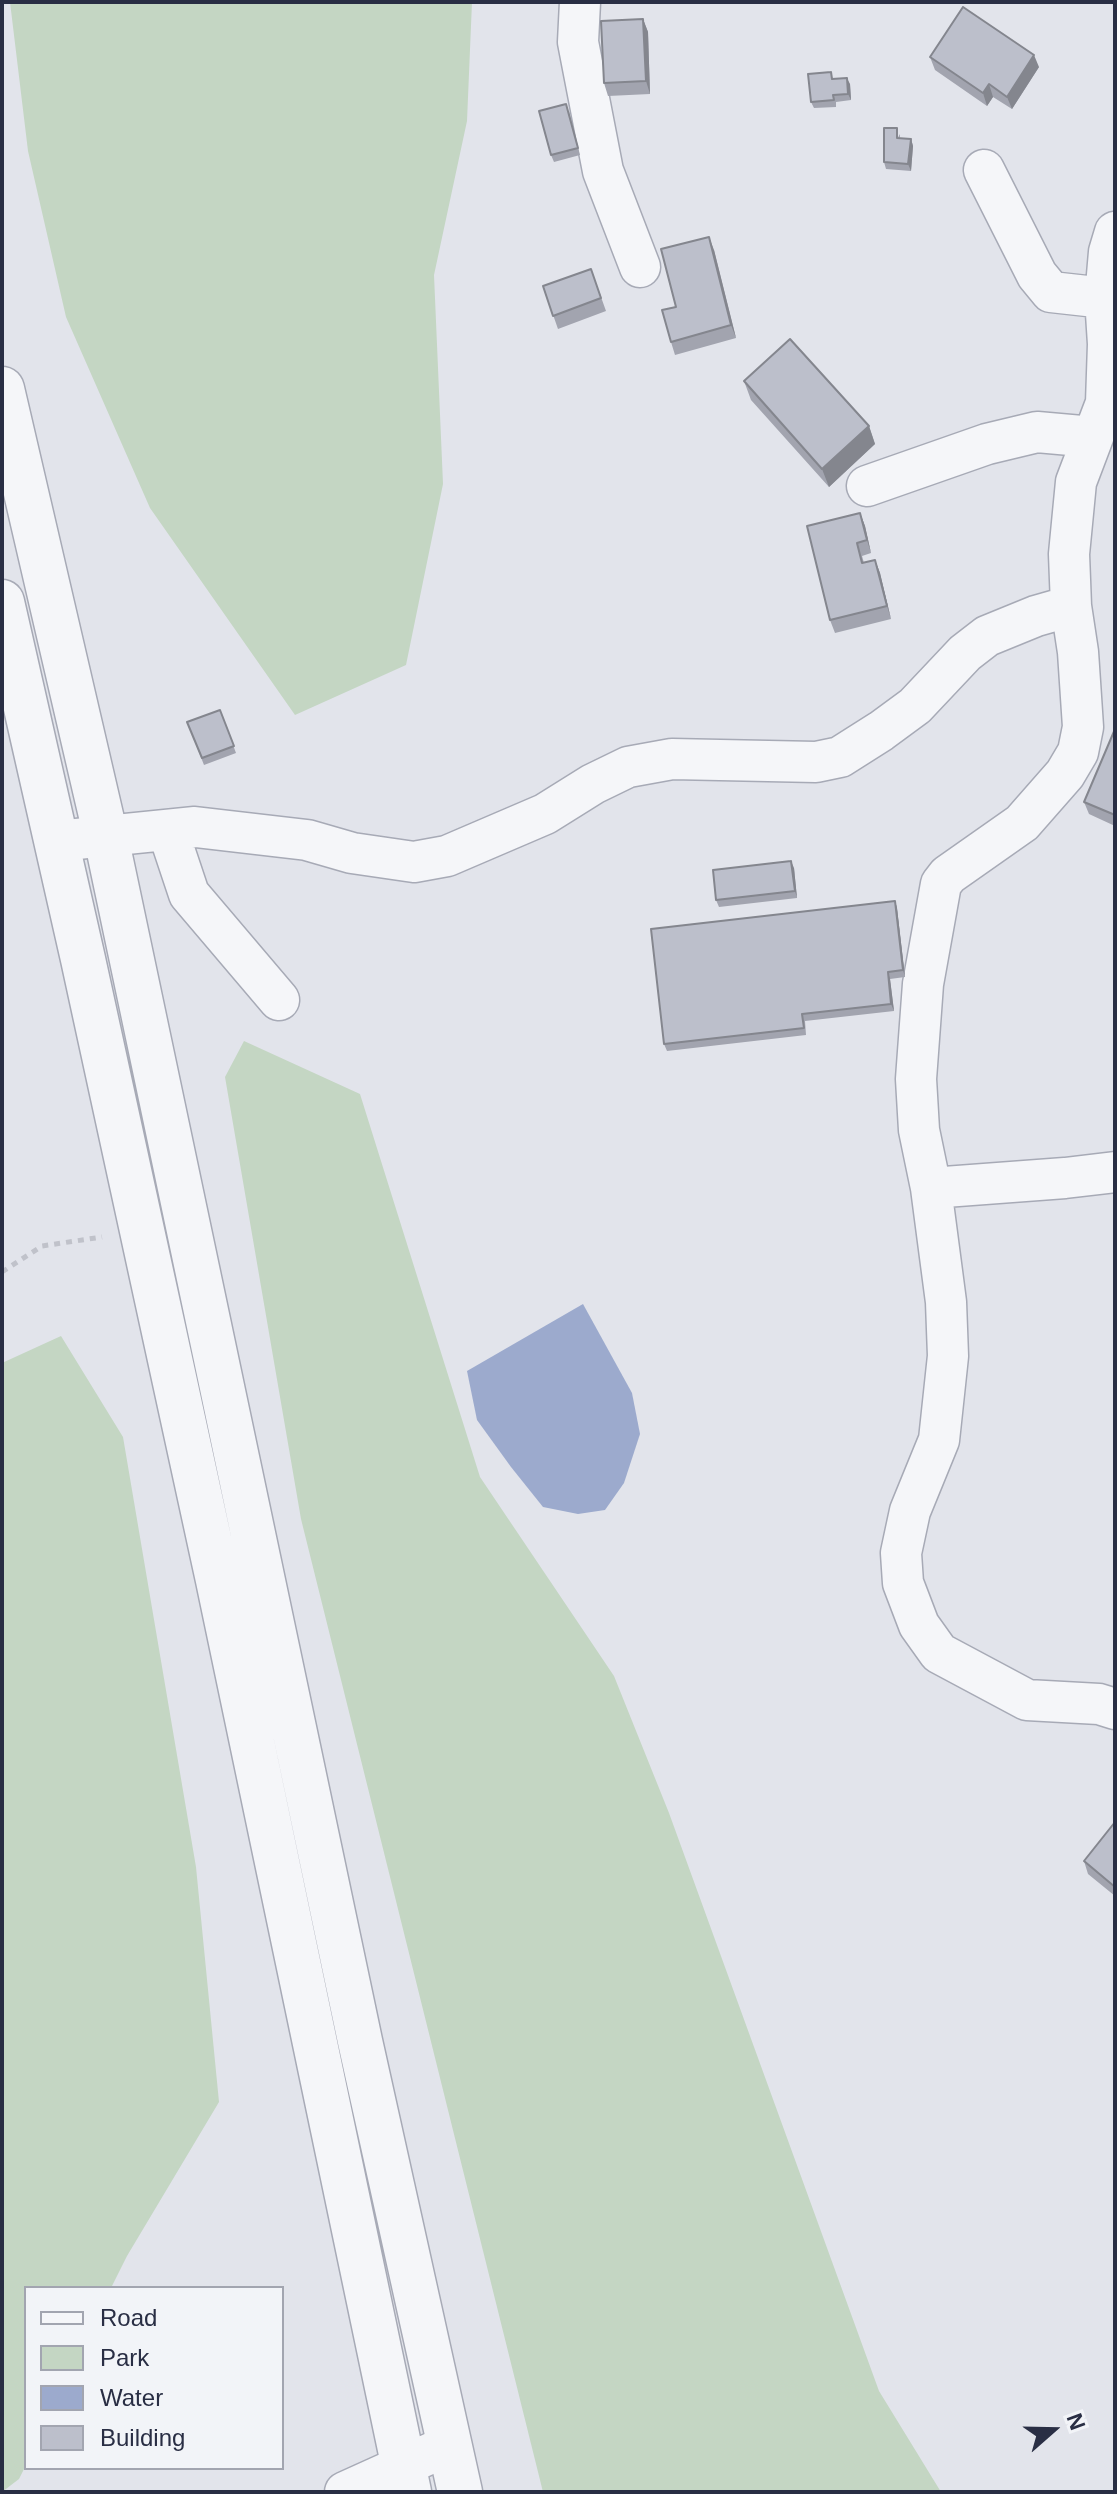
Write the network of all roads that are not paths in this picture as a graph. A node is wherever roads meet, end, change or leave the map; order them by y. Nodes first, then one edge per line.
1 (580, 2) edge
2 (984, 170) dead end
3 (1115, 232) edge
4 (640, 267) dead end
5 (1105, 298) junction
6 (2, 389) edge
7 (1093, 437) junction
8 (867, 486) dead end
9 (2, 602) edge
10 (1071, 606) junction
11 (168, 831) junction
12 (106, 837) junction
13 (57, 841) junction
14 (279, 1000) dead end
15 (1115, 1172) edge
16 (931, 1188) junction
17 (1115, 1709) edge
18 (449, 2445) junction
19 (406, 2479) edge
20 (345, 2492) edge
21 (460, 2492) edge

1 - 4 street
2 - 5 street
3 - 5 street
5 - 7 street
6 - 12 street
7 - 8 street
7 - 10 street
9 - 13 street
10 - 11 street
10 - 16 street
11 - 12 street
11 - 14 street
12 - 13 street
12 - 18 street
13 - 19 street
15 - 16 street
16 - 17 street
18 - 19 street
18 - 21 street
19 - 20 street

